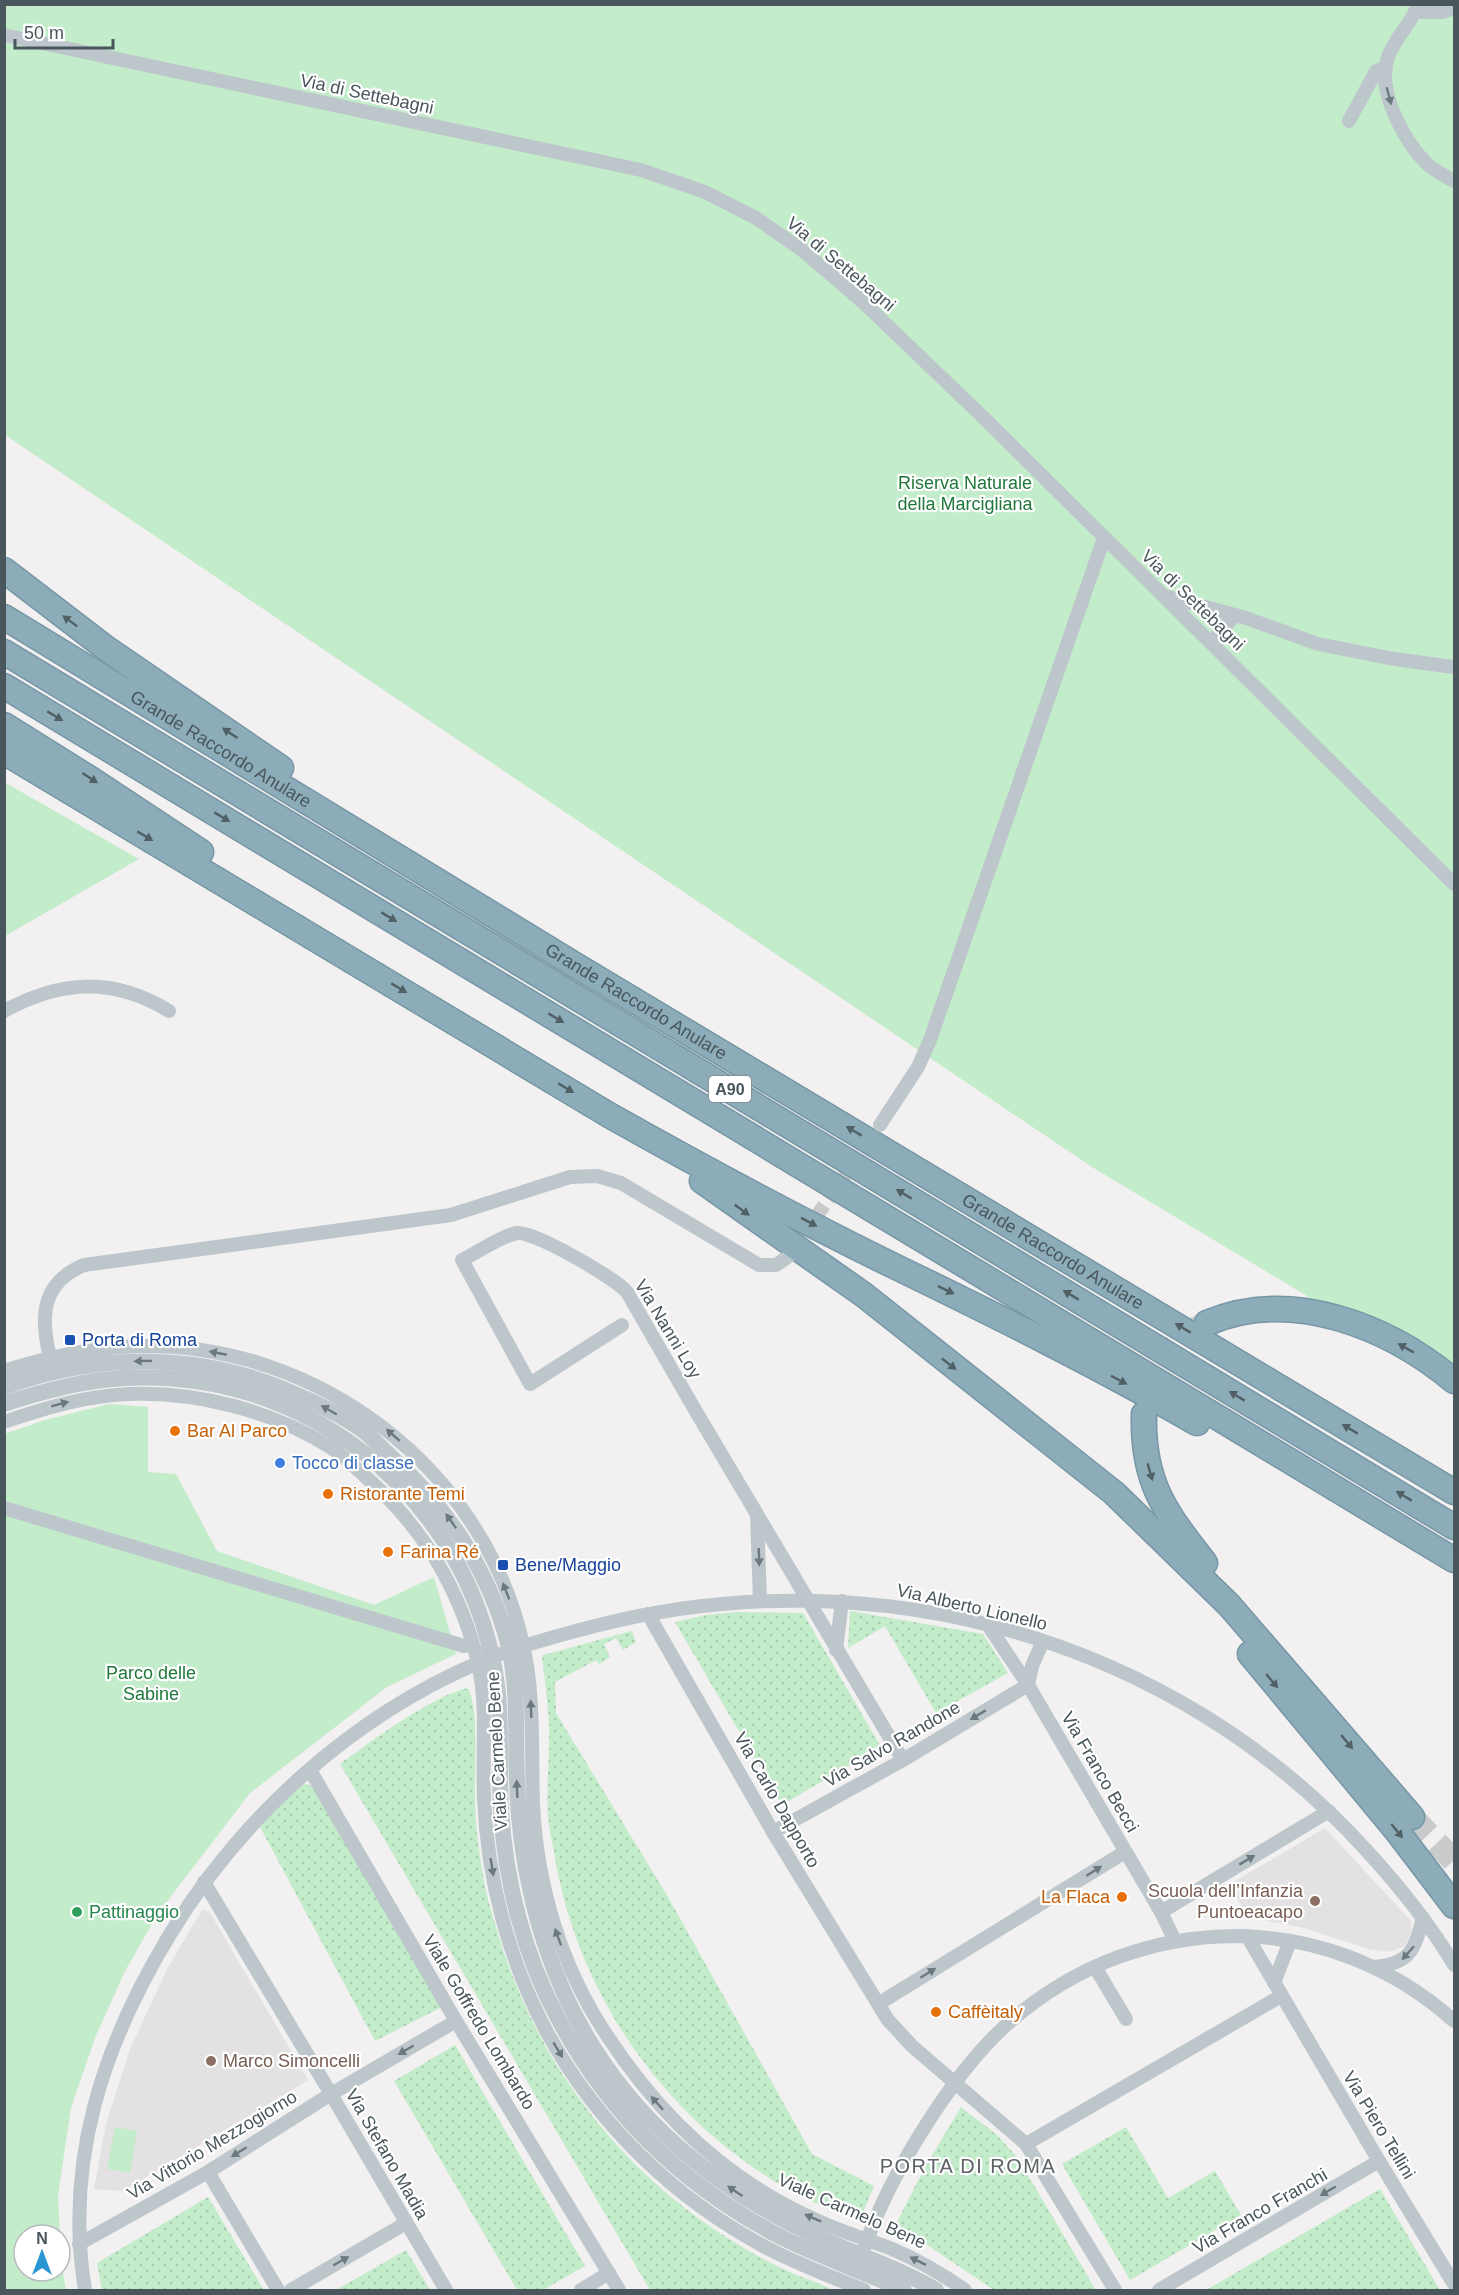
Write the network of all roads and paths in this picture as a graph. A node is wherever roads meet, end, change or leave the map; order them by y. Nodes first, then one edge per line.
1 (1417, 8) edge
2 (1455, 8) edge
3 (4, 35) edge
4 (1386, 68) junction
5 (1349, 121) dead end
6 (1455, 181) edge
7 (1104, 537) junction
8 (4, 570) edge
9 (1163, 596) junction
10 (1235, 615) junction
11 (4, 616) edge
12 (1211, 643) junction
13 (4, 652) edge
14 (1455, 667) edge
15 (4, 686) edge
16 (4, 724) edge
17 (4, 752) edge
18 (1455, 884) edge
19 (348, 957) junction
20 (575, 965) junction
21 (4, 1011) edge
22 (169, 1011) dead end
23 (609, 1115) junction
24 (880, 1125) tunnel mouth
25 (789, 1256) tunnel mouth
26 (1207, 1323) tunnel mouth
27 (622, 1325) dead end
28 (49, 1353) dead end
29 (4, 1371) edge
30 (1455, 1381) edge
31 (4, 1387) edge
32 (4, 1404) edge
33 (1012, 1413) junction
34 (1144, 1414) tunnel mouth
35 (4, 1422) edge
36 (423, 1486) junction
37 (1455, 1492) edge
38 (4, 1508) edge
39 (399, 1509) junction
40 (757, 1513) junction
41 (1455, 1527) edge
42 (1455, 1560) edge
43 (760, 1600) junction
44 (809, 1600) junction
45 (842, 1601) junction
46 (648, 1614) junction
47 (988, 1626) junction
48 (1043, 1641) junction
49 (464, 1646) dead end
50 (517, 1648) junction
51 (837, 1650) junction
52 (485, 1660) junction
53 (1028, 1685) junction
54 (1310, 1698) junction
55 (903, 1760) junction
56 (310, 1770) junction
57 (1329, 1811) junction
58 (1412, 1817) tunnel mouth
59 (535, 1830) junction
60 (486, 1831) junction
61 (773, 1832) junction
62 (522, 1847) junction
63 (1125, 1852) junction
64 (505, 1853) junction
65 (204, 1882) junction
66 (1455, 1906) edge
67 (1161, 1912) junction
68 (1423, 1918) junction
69 (1247, 1936) junction
70 (1175, 1941) junction
71 (1290, 1941) junction
72 (1455, 1965) edge
73 (1095, 1967) junction
74 (1373, 1967) junction
75 (1277, 1990) junction
76 (878, 2004) junction
77 (1126, 2019) dead end
78 (456, 2021) junction
79 (1455, 2021) edge
80 (955, 2083) junction
81 (331, 2094) junction
82 (1026, 2144) junction
83 (1379, 2162) junction
84 (724, 2166) junction
85 (208, 2172) junction
86 (700, 2175) junction
87 (696, 2202) junction
88 (406, 2223) junction
89 (79, 2244) junction
90 (858, 2272) edge
91 (609, 2273) junction
92 (1455, 2284) edge
93 (85, 2290) edge
94 (278, 2290) edge
95 (291, 2290) edge
96 (446, 2290) edge
97 (581, 2290) edge
98 (619, 2290) edge
99 (904, 2290) edge
100 (936, 2290) edge
101 (965, 2290) edge
102 (1115, 2290) edge
103 (1160, 2290) edge

1 - 2 street
1 - 4 street
3 - 7 street, Via di Settebagni
4 - 5 street
4 -> 6 street
7 - 9 street, Via di Settebagni
7 - 24 street
20 -> 8 highway
9 - 10 street
9 - 12 street, Via di Settebagni
10 - 12 street
10 - 14 street
11 - 20 highway, Grande Raccordo Anulare
12 - 18 street, Via di Settebagni
41 -> 13 highway, Grande Raccordo Anulare / A90
15 -> 42 highway, A90
16 -> 19 highway
17 -> 19 highway
19 -> 23 highway
37 -> 20 highway, Grande Raccordo Anulare
21 - 22 street
23 -> 33 highway
23 -> 42 highway
25 - 28 street
30 -> 26 highway
27 - 40 street, Via Nanni Loy
36 -> 29 street, Viale Carmelo Bene
36 -> 31 street, Viale Carmelo Bene
32 - 36 street, Viale Carmelo Bene
33 - 54 highway
33 -> 66 highway
34 -> 54 highway
35 -> 39 street, Viale Carmelo Bene
36 - 39 street
50 -> 36 street, Viale Carmelo Bene
36 - 52 street, Viale Carmelo Bene
38 - 49 street
39 - 52 street, Viale Carmelo Bene
40 -> 43 street, Via Nanni Loy
40 - 44 street, Via Nanni Loy
43 - 44 street, Via Alberto Lionello
43 - 46 street, Via Alberto Lionello
44 - 45 street, Via Alberto Lionello
44 - 51 street, Via Nanni Loy
45 - 47 street, Via Alberto Lionello
45 - 51 street
46 - 50 street, Via Alberto Lionello
46 - 61 street, Via Carlo Dapporto
47 - 48 street, Via Alberto Lionello
47 - 53 street, Via Franco Becci
48 - 53 street
48 - 57 street, Via Alberto Lionello
50 - 52 street, Via Alberto Lionello
59 -> 50 street, Viale Carmelo Bene
62 -> 50 street, Viale Carmelo Bene
51 - 55 street, Via Nanni Loy
52 - 56 street, Via Alberto Lionello
52 - 60 street, Viale Carmelo Bene
52 - 64 street, Viale Carmelo Bene
53 -> 55 street, Via Salvo Randone
53 - 63 street, Via Franco Becci
54 -> 58 highway
55 - 61 street, Via Salvo Randone
56 - 65 street, Via Alberto Lionello
56 - 78 street, Viale Goffredo Lombardo
67 -> 57 street
57 - 68 street, Via Alberto Lionello
59 - 62 street, Viale Carmelo Bene
84 -> 59 street, Viale Carmelo Bene
60 - 64 street, Viale Carmelo Bene
60 -> 87 street, Viale Carmelo Bene
61 - 76 street, Via Carlo Dapporto
62 - 86 street, Viale Carmelo Bene
63 - 67 street, Via Franco Becci
76 -> 63 street
64 - 86 street, Viale Carmelo Bene
65 - 81 street, Via Stefano Madia
65 - 89 street, Via Alberto Lionello
67 - 70 street, Via Franco Becci
68 - 72 street, Via Alberto Lionello
68 -> 74 street
69 - 70 street
69 - 71 street
69 - 75 street, Via Piero Tellini
70 - 73 street
71 - 74 street
71 - 75 street
73 - 77 street
73 - 80 street
74 - 79 street
75 - 82 street
75 - 83 street, Via Piero Tellini
76 - 80 street, Via Carlo Dapporto
78 -> 81 street, Via Vittorio Mezzogiorno
78 - 91 street, Viale Goffredo Lombardo
80 - 82 street, Via Carlo Dapporto
80 - 90 street
81 -> 85 street, Via Vittorio Mezzogiorno
81 - 88 street, Via Stefano Madia
82 - 102 street, Via Carlo Dapporto
83 - 92 street, Via Piero Tellini
83 -> 103 street, Via Franco Franchi
84 - 86 street
90 -> 84 street, Viale Carmelo Bene
85 - 89 street, Via Vittorio Mezzogiorno
85 - 94 street
86 - 87 street
86 - 90 street, Viale Carmelo Bene
87 - 90 street, Viale Carmelo Bene
95 -> 88 street
88 - 96 street, Via Stefano Madia
89 - 93 street, Via Alberto Lionello
90 - 99 street, Viale Carmelo Bene
90 - 100 street, Viale Carmelo Bene
101 -> 90 street, Viale Carmelo Bene
91 - 97 street
91 - 98 street, Viale Goffredo Lombardo

